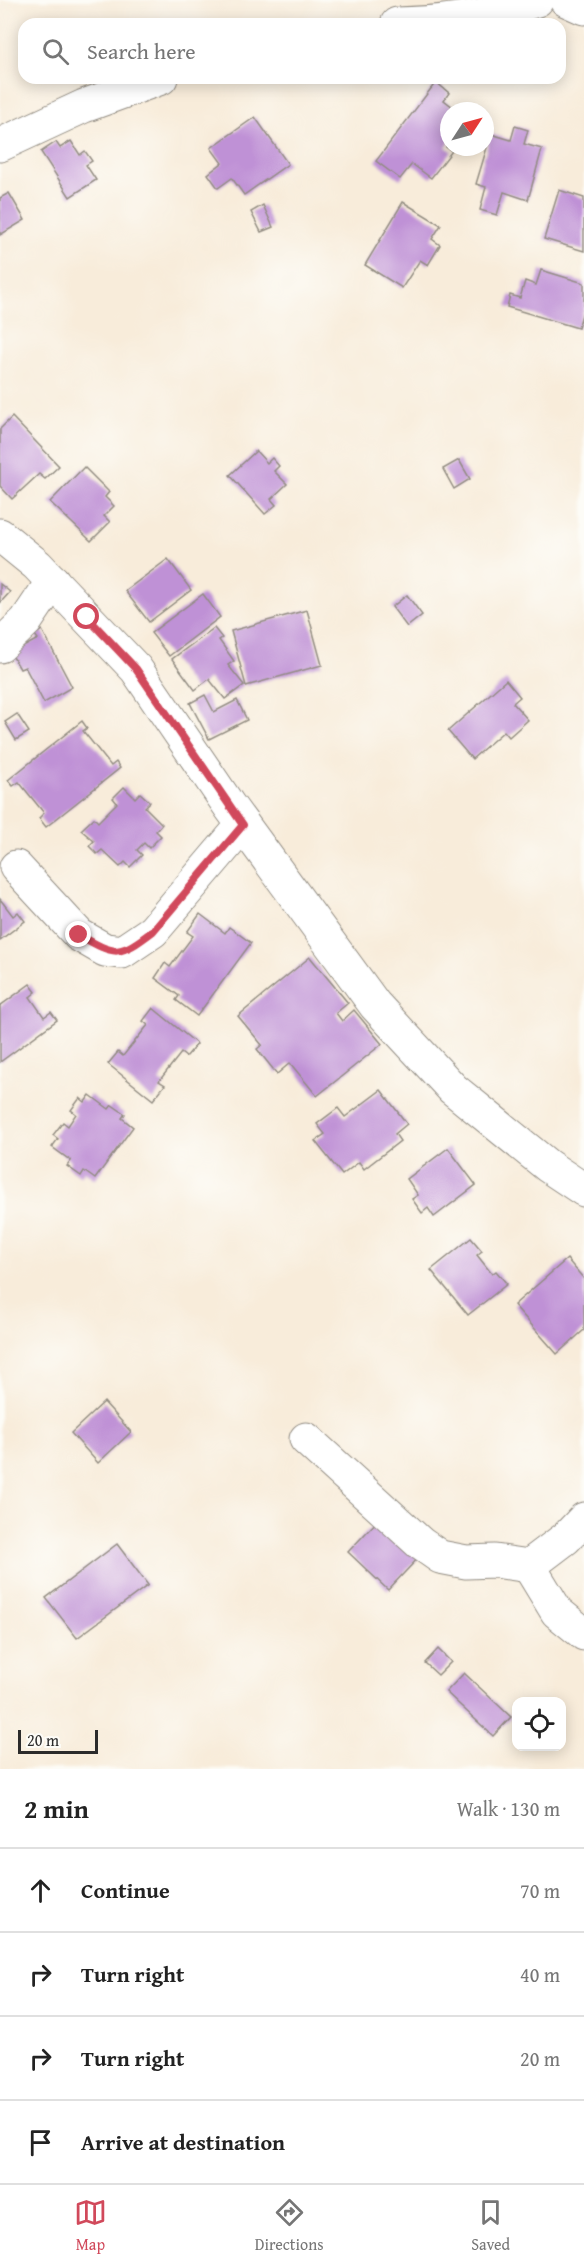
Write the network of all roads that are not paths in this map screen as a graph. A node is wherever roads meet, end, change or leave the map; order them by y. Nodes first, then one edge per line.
1 (537, 0) edge
2 (566, 0) edge
3 (584, 8) edge
4 (460, 18) edge
5 (144, 84) edge
6 (0, 145) edge
7 (0, 535) edge
8 (53, 581) junction
9 (0, 646) edge
10 (243, 825) junction
11 (16, 867) dead end
12 (584, 1190) edge
13 (306, 1439) dead end
14 (584, 1519) edge
15 (529, 1566) junction
16 (584, 1634) edge

1 - 4 street
2 - 3 street
5 - 6 street
7 - 8 street
8 - 9 street
8 - 10 street
10 - 11 street
10 - 12 street
13 - 15 street
14 - 15 street
15 - 16 street

